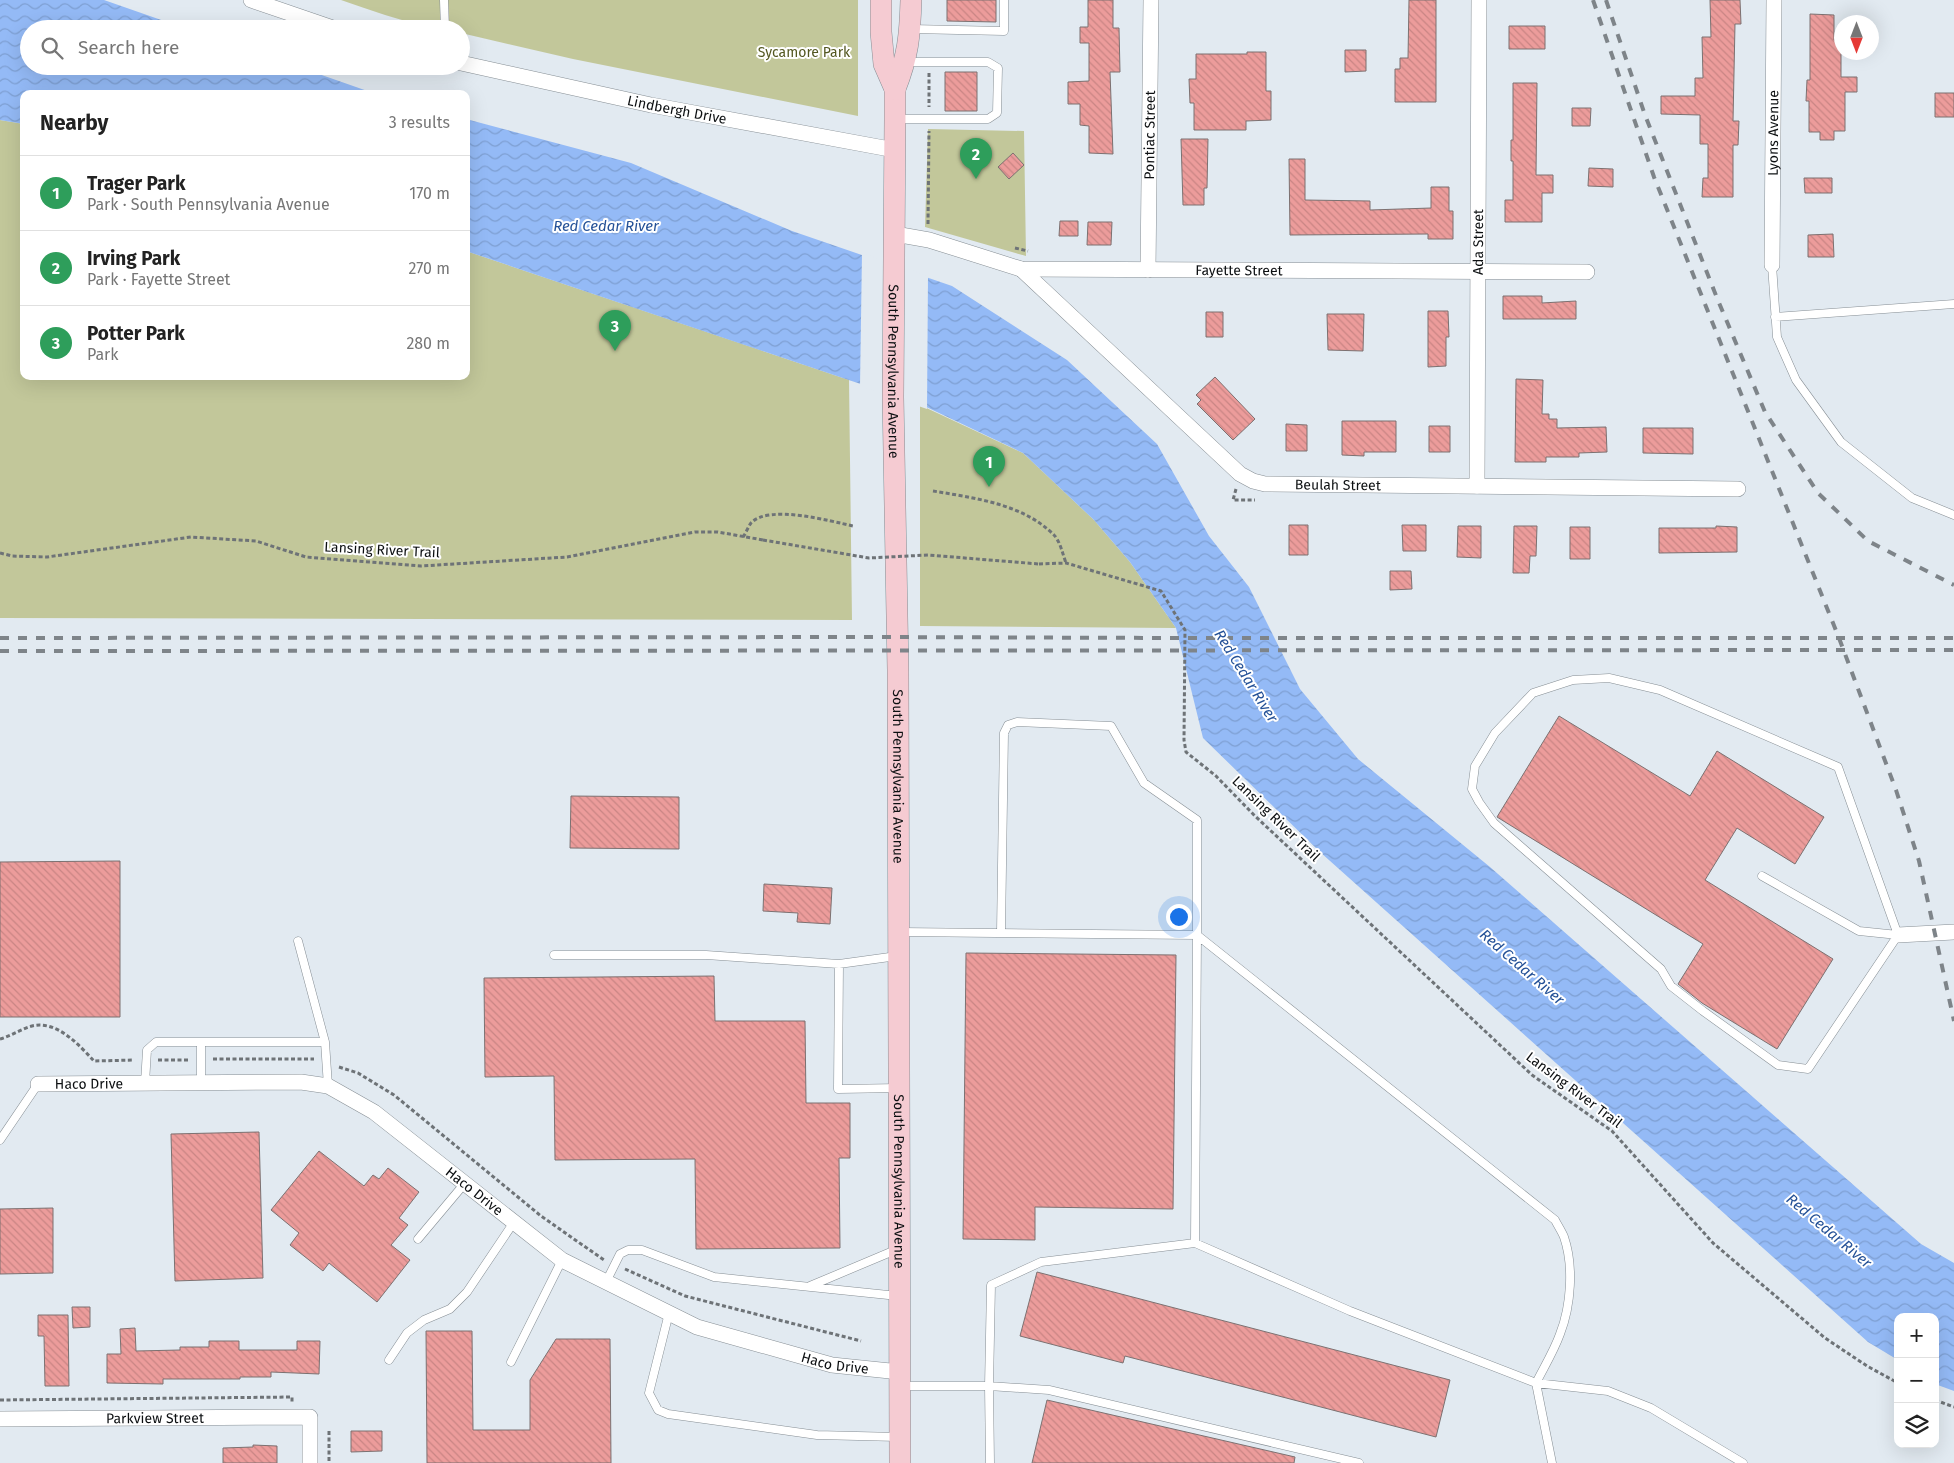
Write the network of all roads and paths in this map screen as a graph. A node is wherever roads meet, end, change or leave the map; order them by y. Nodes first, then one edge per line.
1 (251, 0) edge
2 (444, 0) edge
3 (881, 0) edge
4 (910, 0) edge
5 (1004, 0) edge
6 (1150, 0) edge
7 (1480, 0) edge
8 (1774, 0) edge
9 (310, 20) edge
10 (445, 20) edge
11 (910, 29) junction
12 (905, 62) junction
13 (470, 64) edge
14 (895, 89) junction
15 (895, 119) junction
16 (895, 150) junction
17 (928, 223) dead end
18 (937, 226) dead end
19 (895, 234) junction
20 (1014, 247) dead end
21 (1033, 252) dead end
22 (1772, 265) joint
23 (1020, 269) junction
24 (1148, 270) junction
25 (1477, 272) junction
26 (1587, 272) dead end
27 (1954, 304) edge
28 (1776, 317) junction
29 (1477, 486) junction
30 (1738, 489) dead end
31 (934, 491) dead end
32 (1954, 515) edge
33 (853, 526) dead end
34 (744, 537) junction
35 (0, 553) edge
36 (1066, 563) junction
37 (1762, 876) dead end
38 (899, 932) junction
39 (1000, 932) junction
40 (1954, 932) edge
41 (1197, 936) junction
42 (1898, 936) junction
43 (298, 940) dead end
44 (554, 955) dead end
45 (899, 956) junction
46 (839, 964) junction
47 (202, 1042) junction
48 (325, 1042) junction
49 (145, 1082) junction
50 (202, 1082) junction
51 (38, 1084) joint
52 (328, 1086) junction
53 (899, 1088) junction
54 (0, 1140) edge
55 (465, 1183) junction
56 (514, 1222) junction
57 (418, 1239) dead end
58 (1195, 1242) junction
59 (900, 1248) junction
60 (562, 1260) junction
61 (606, 1282) junction
62 (810, 1287) junction
63 (900, 1297) junction
64 (669, 1313) junction
65 (389, 1360) dead end
66 (511, 1362) dead end
67 (900, 1379) junction
68 (1894, 1381) edge
69 (1536, 1383) junction
70 (989, 1386) junction
71 (1939, 1401) edge
72 (1954, 1407) edge
73 (0, 1419) edge
74 (329, 1430) dead end
75 (900, 1437) junction
76 (310, 1463) edge
77 (329, 1463) edge
78 (900, 1463) edge
79 (990, 1463) edge
80 (1358, 1463) edge
81 (1552, 1463) edge
82 (1743, 1463) edge

1 - 9 street
2 - 10 lane
3 - 14 main road, South Pennsylvania Avenue
4 - 11 main road, South Pennsylvania Avenue
5 - 11 lane
6 - 24 street, Pontiac Street
7 - 25 street, Ada Street
8 - 22 street, Lyons Avenue
11 - 12 main road, South Pennsylvania Avenue
12 - 14 main road, South Pennsylvania Avenue
12 - 15 lane
13 - 16 street, Lindbergh Drive
14 - 15 main road, South Pennsylvania Avenue
15 - 16 main road, South Pennsylvania Avenue
16 - 19 main road, South Pennsylvania Avenue
17 - 18 path
19 - 23 street, Fayette Street
19 - 38 main road, South Pennsylvania Avenue
20 - 21 path
22 - 28 lane
23 - 24 street, Fayette Street
23 - 29 street, Beulah Street
24 - 25 street, Fayette Street
25 - 26 street, Fayette Street
25 - 29 street, Ada Street
27 - 28 lane
28 - 32 lane
29 - 30 street, Beulah Street
31 - 36 path
33 - 34 path
34 - 35 path, Lansing River Trail
34 - 36 path, Lansing River Trail, bridge
36 - 68 path, Lansing River Trail
37 - 42 lane
38 - 39 lane
38 - 45 main road, South Pennsylvania Avenue
39 - 41 lane
39 - 41 lane
40 - 42 street
41 - 58 lane
41 - 69 lane
42 - 42 lane
43 - 48 lane
44 - 46 lane
45 - 46 lane
45 - 53 main road, South Pennsylvania Avenue
46 - 53 lane
47 - 48 lane
47 - 49 lane
47 - 50 lane
48 - 52 lane
49 - 50 street, Haco Drive
49 - 51 street, Haco Drive
50 - 52 street, Haco Drive
51 - 54 lane
52 - 55 street, Haco Drive
53 - 59 main road, South Pennsylvania Avenue
55 - 56 street, Haco Drive
55 - 57 lane
56 - 60 street, Haco Drive
56 - 65 lane
58 - 69 lane
58 - 70 lane
59 - 62 lane
59 - 63 main road, South Pennsylvania Avenue
60 - 61 street, Haco Drive
60 - 66 lane
61 - 62 lane
61 - 64 street, Haco Drive
62 - 63 lane
63 - 67 main road, South Pennsylvania Avenue
64 - 67 street, Haco Drive
64 - 75 lane
67 - 70 lane
67 - 75 main road, South Pennsylvania Avenue
69 - 81 lane
69 - 82 lane
70 - 79 lane
70 - 80 lane
71 - 72 path
73 - 76 street, Parkview Street
74 - 77 path
75 - 78 main road, South Pennsylvania Avenue

